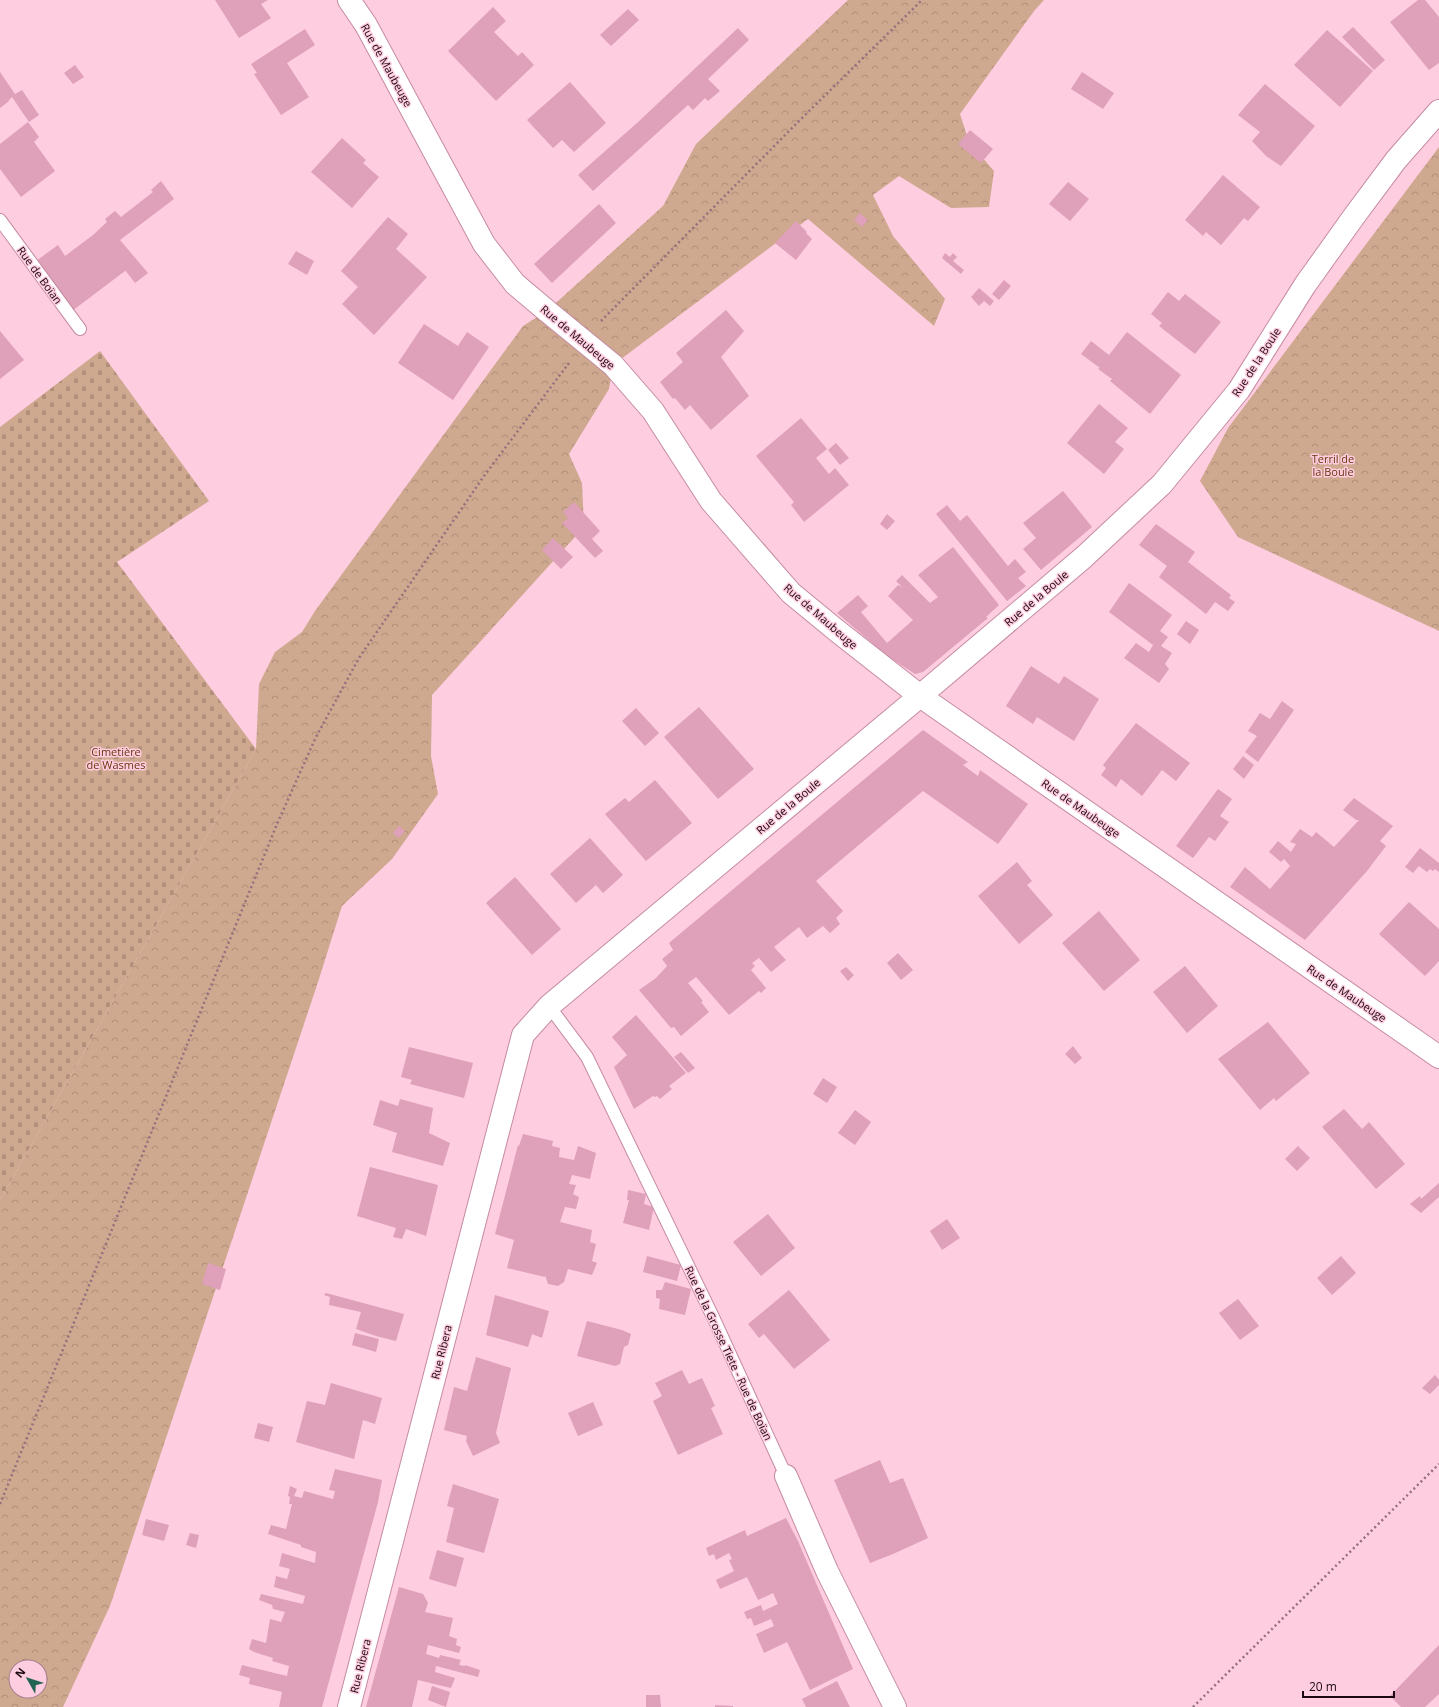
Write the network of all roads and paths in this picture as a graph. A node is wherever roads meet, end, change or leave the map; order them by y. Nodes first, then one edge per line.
1 (349, 0) edge
2 (922, 0) edge
3 (1439, 111) edge
4 (0, 220) edge
5 (597, 327) dead end
6 (80, 329) dead end
7 (573, 358) dead end
8 (920, 696) junction
9 (549, 1006) junction
10 (1439, 1057) edge
11 (1439, 1464) edge
12 (786, 1476) joint
13 (0, 1504) edge
14 (349, 1707) edge
15 (895, 1707) edge
16 (1192, 1707) edge

1 - 8 street, Rue de Maubeuge, bridge
2 - 5 path
3 - 8 street, Rue de la Boule
4 - 6 lane, Rue de Boïan
7 - 13 path
8 - 9 street, Rue de la Boule
8 - 10 street, Rue de Maubeuge
9 - 12 lane, Rue de la Grosse Tiete - Rue de Boïan
9 - 14 street, Rue Ribera
11 - 16 path
12 - 15 street, Rue de la Grosse Tiete - Rue de Boïan

